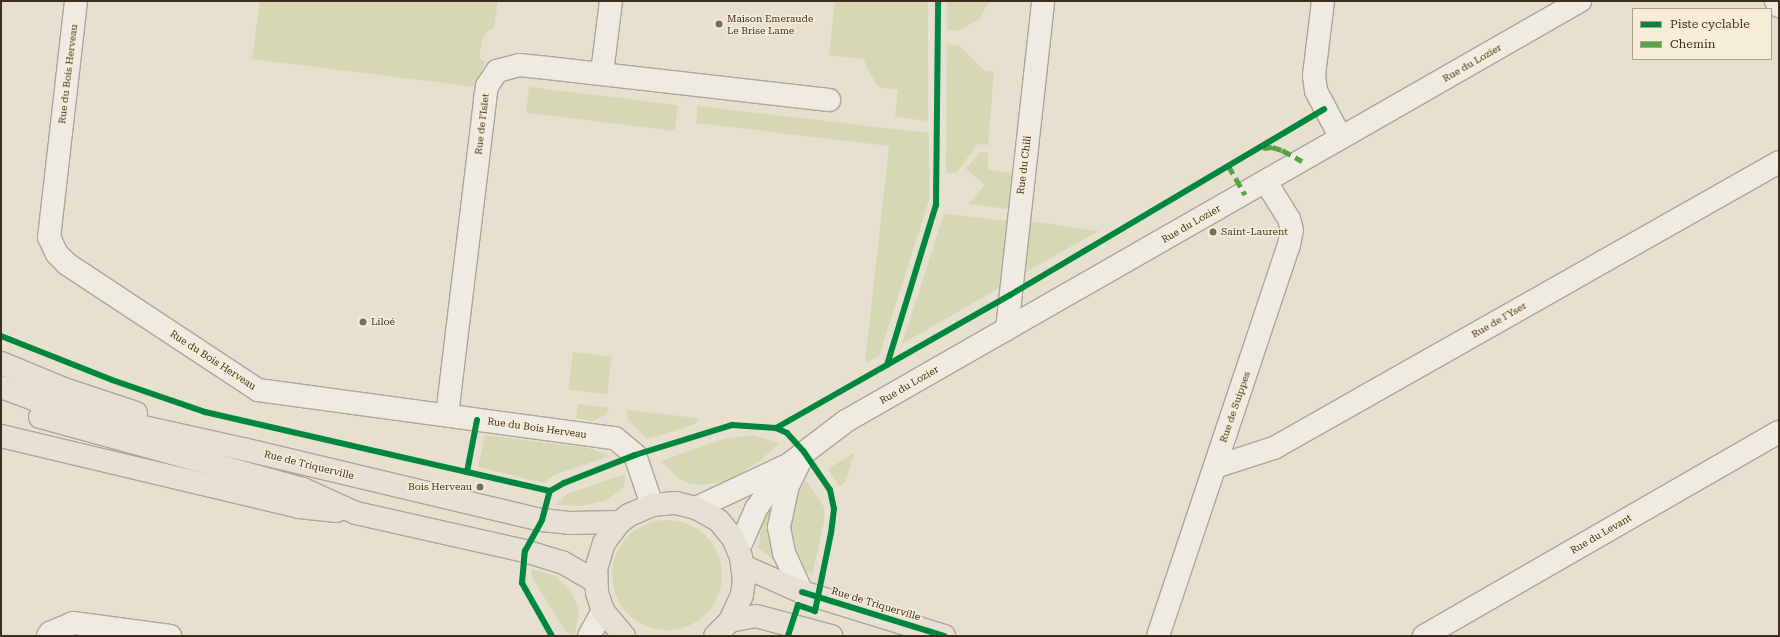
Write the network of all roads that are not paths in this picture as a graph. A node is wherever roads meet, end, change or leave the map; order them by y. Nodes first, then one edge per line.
1 (76, 1) edge
2 (611, 1) edge
3 (1043, 1) edge
4 (1324, 1) edge
5 (1580, 1) edge
6 (1776, 1) edge
7 (1779, 6) edge
8 (602, 73) junction
9 (829, 100) dead end
10 (1342, 138) junction
11 (1779, 162) edge
12 (1266, 182) junction
13 (1007, 329) junction
14 (1, 364) edge
15 (1, 387) edge
16 (1, 402) edge
17 (447, 416) junction
18 (1779, 432) edge
19 (1, 436) edge
20 (243, 449) junction
21 (796, 458) junction
22 (1215, 467) junction
23 (652, 505) junction
24 (696, 508) junction
25 (356, 513) junction
26 (620, 522) junction
27 (741, 557) junction
28 (596, 582) junction
29 (802, 592) junction
30 (604, 612) junction
31 (723, 629) edge
32 (128, 632) edge
33 (48, 636) edge
34 (170, 636) edge
35 (590, 636) edge
36 (624, 636) edge
37 (831, 636) edge
38 (944, 636) edge
39 (1158, 636) edge
40 (1424, 636) edge

1 - 17 street, Rue du Bois Herveau
2 - 8 street
3 - 13 street, Rue du Chili
4 - 10 street
5 - 10 street, Rue du Lozier
6 - 7 street
8 - 9 street, Rue de l’Islet
8 - 17 street, Rue de l’Islet
10 - 12 street, Rue du Lozier
11 - 22 street, Rue de l'Yser
12 - 13 street, Rue du Lozier
12 - 22 street, Rue de Suippes
13 - 21 street, Rue du Lozier
14 - 20 main road
15 - 20 main road, Rue de Triquerville
16 - 25 main road
17 - 23 street, Rue du Bois Herveau
18 - 40 street, Rue du Levant
19 - 25 main road
20 - 26 main road, Rue de Triquerville
21 - 24 street, Rue du Lozier
21 - 27 street, Rue du Lozier
21 - 29 street, Rue du Lozier
22 - 39 street, Rue de Suippes
23 - 24 main road
23 - 26 main road
24 - 27 main road
25 - 28 main road
26 - 28 main road
27 - 29 main road, Rue de Triquerville
27 - 31 main road
28 - 30 main road
29 - 38 main road, Rue de Triquerville
30 - 35 street
30 - 36 main road
31 - 37 main road
32 - 33 street
32 - 34 street

